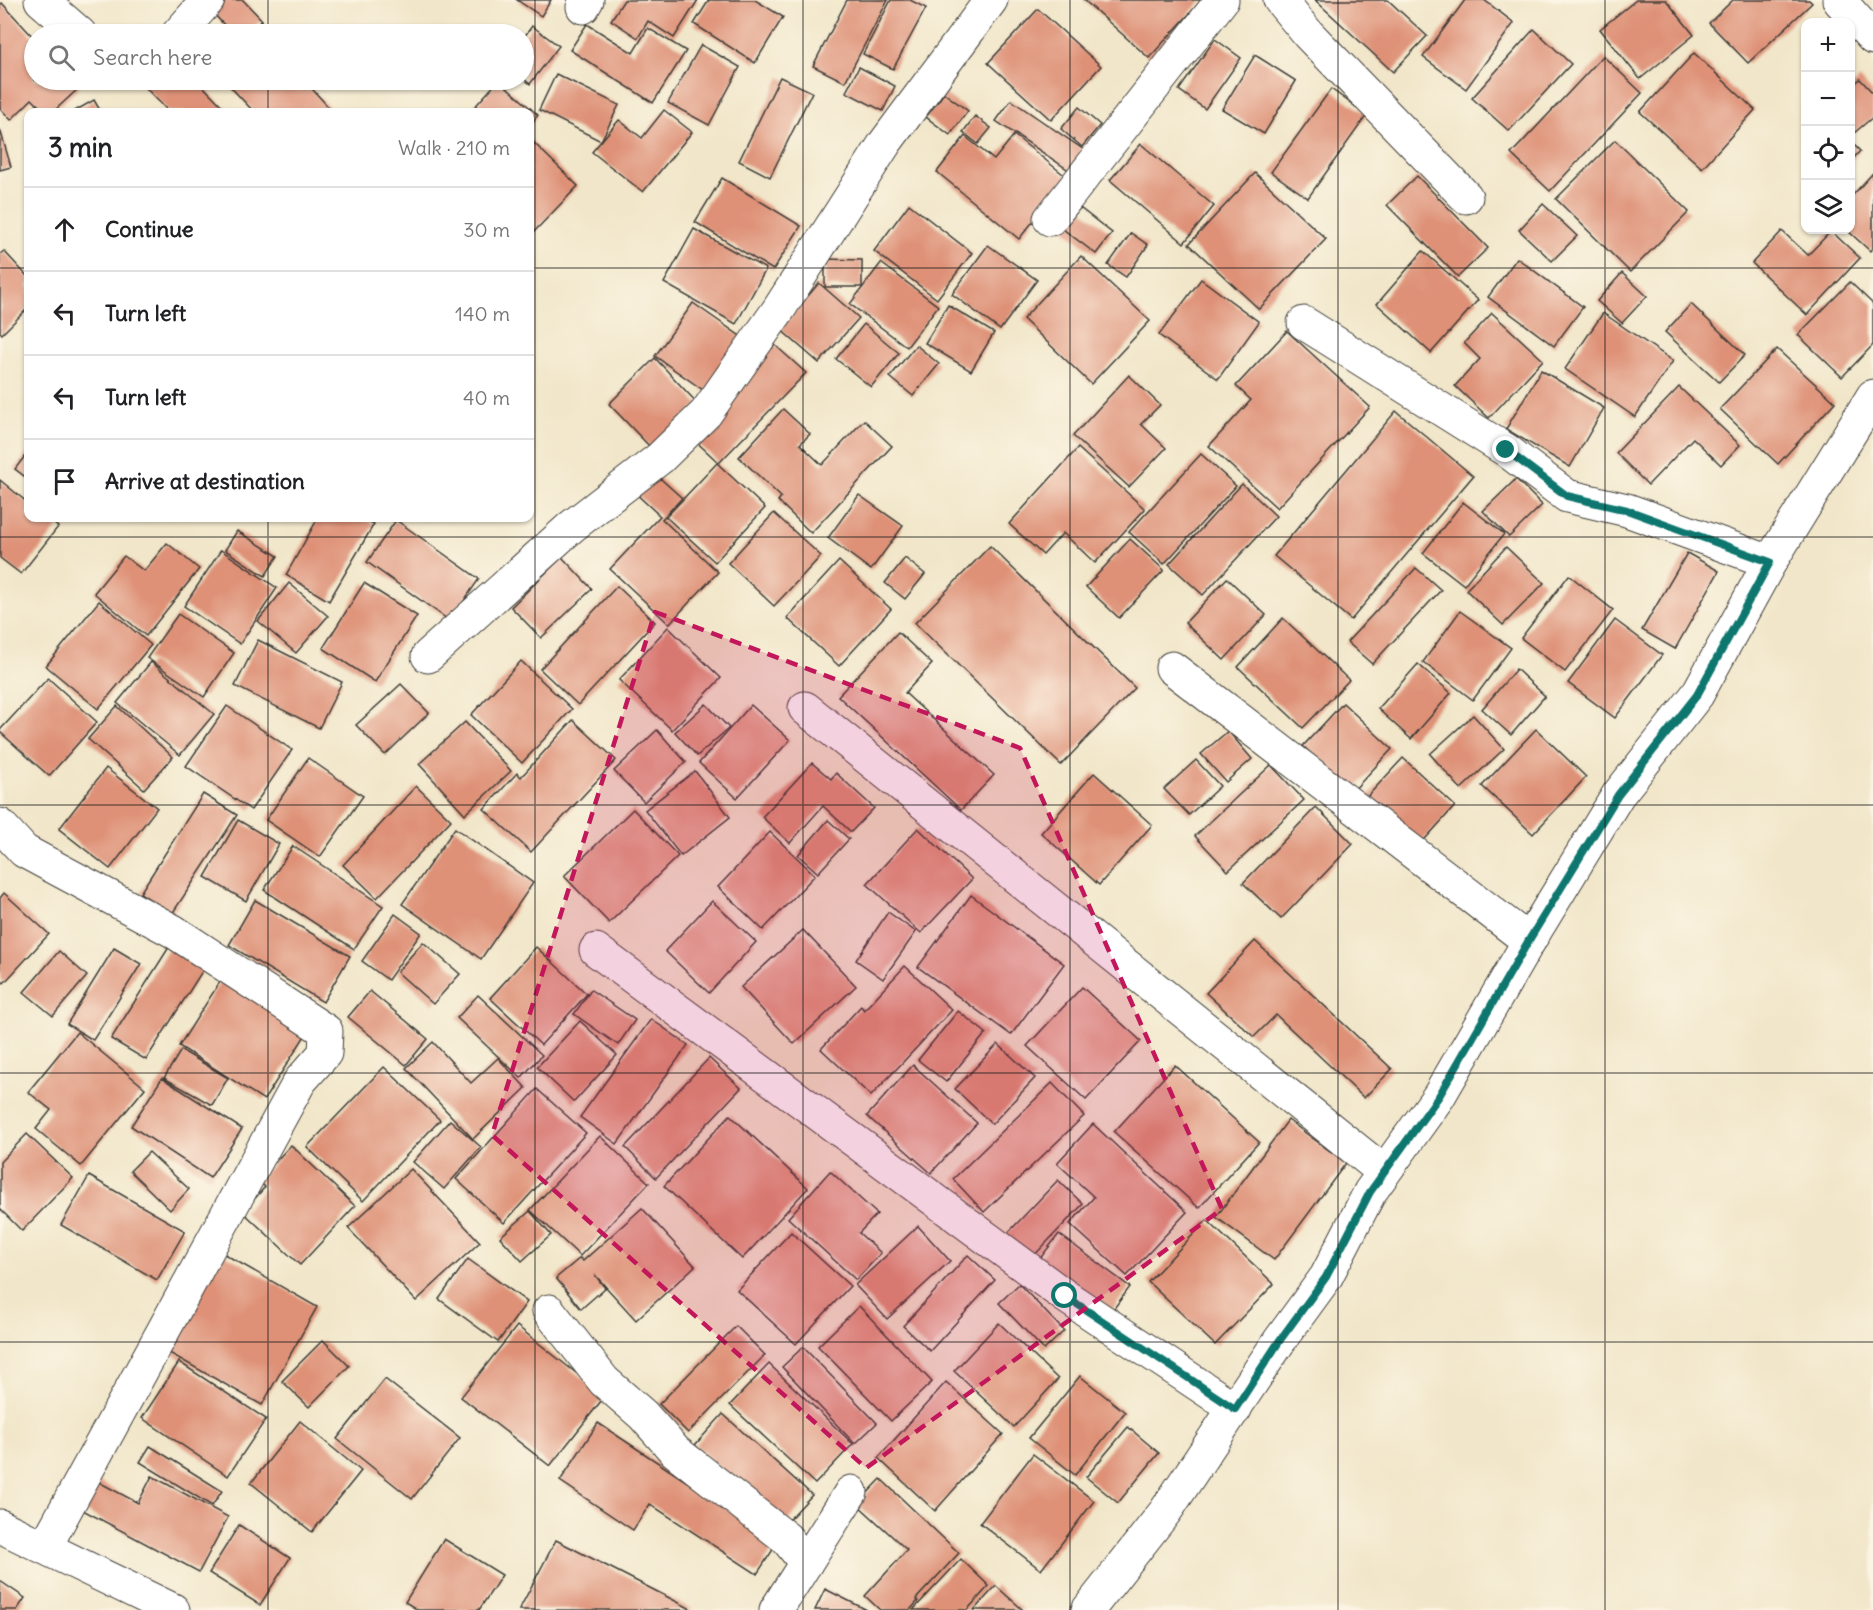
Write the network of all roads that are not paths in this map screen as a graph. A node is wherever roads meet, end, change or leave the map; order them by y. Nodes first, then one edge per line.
1 (41, 0) edge
2 (208, 0) edge
3 (991, 0) edge
4 (1222, 0) edge
5 (1280, 0) edge
6 (1839, 0) edge
7 (69, 24) edge
8 (187, 24) edge
9 (1873, 38) edge
10 (1466, 197) dead end
11 (1050, 219) dead end
12 (1304, 323) dead end
13 (1873, 396) edge
14 (1770, 562) junction
15 (428, 656) dead end
16 (1172, 668) dead end
17 (805, 708) dead end
18 (0, 825) edge
19 (1529, 940) junction
20 (596, 950) dead end
21 (1384, 1172) junction
22 (549, 1311) dead end
23 (1235, 1409) junction
24 (851, 1492) dead end
25 (0, 1526) edge
26 (45, 1547) junction
27 (806, 1563) junction
28 (173, 1610) edge
29 (776, 1610) edge
30 (1088, 1610) edge

1 - 7 street
2 - 8 street
3 - 15 street
4 - 11 street
5 - 10 street
6 - 9 street
12 - 14 street
13 - 14 street
14 - 19 street
16 - 19 street
17 - 21 street
18 - 26 street
19 - 21 street
20 - 23 street
21 - 23 street
22 - 27 street
23 - 30 street
24 - 27 street
25 - 26 street
26 - 28 street
27 - 29 street

